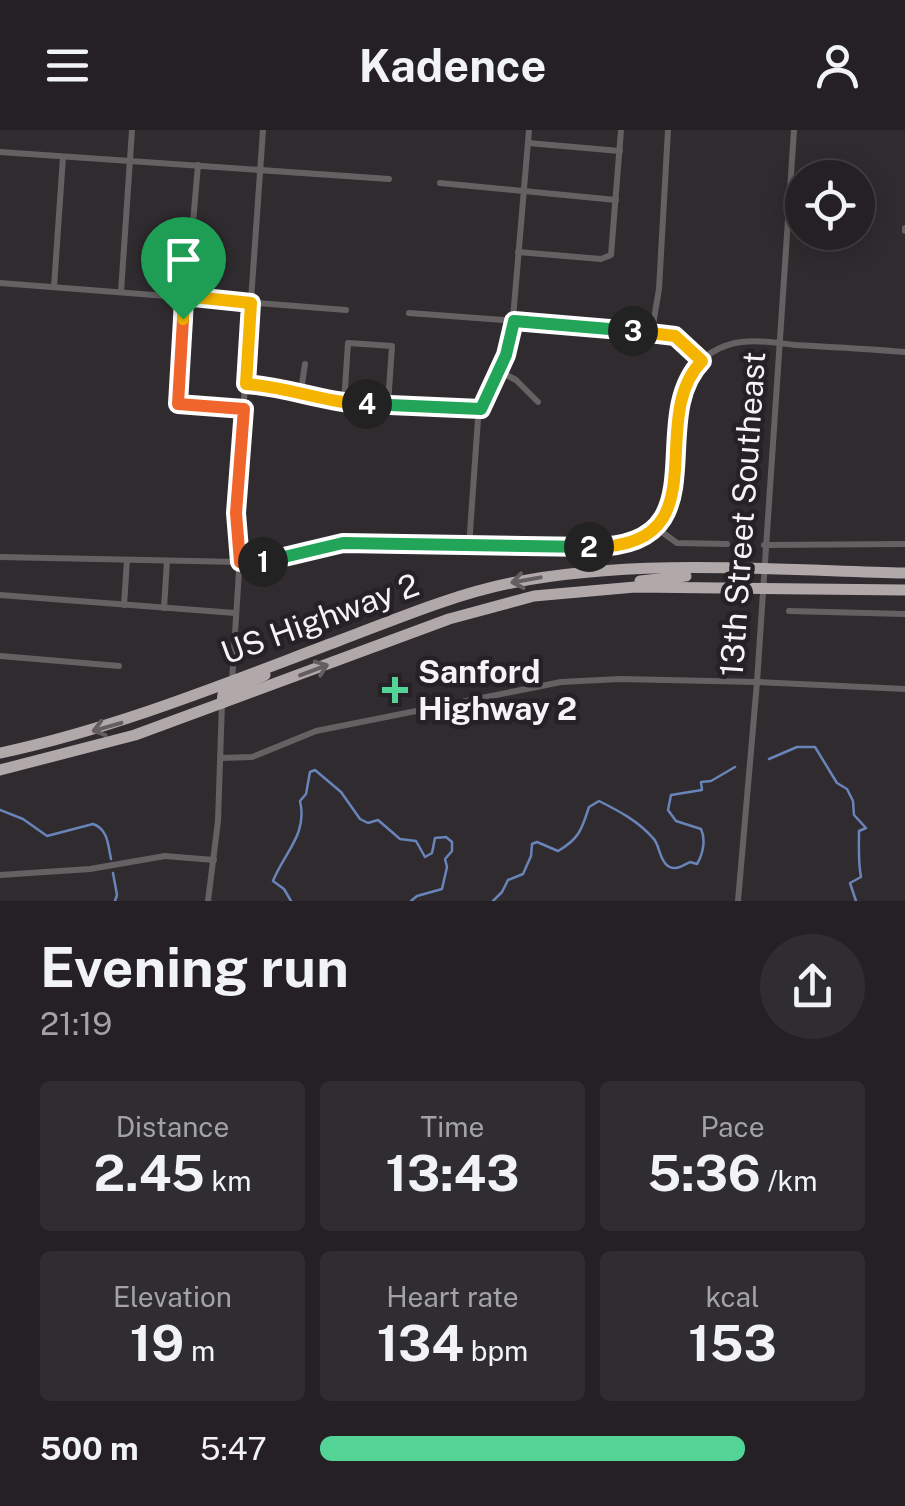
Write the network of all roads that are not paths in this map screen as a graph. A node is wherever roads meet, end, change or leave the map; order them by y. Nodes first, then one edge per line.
1 (132, 130) edge
2 (264, 130) edge
3 (529, 130) edge
4 (621, 130) edge
5 (668, 130) edge
6 (794, 130) edge
7 (528, 143) junction
8 (0, 152) edge
9 (620, 152) junction
10 (63, 157) junction
11 (130, 160) junction
12 (198, 165) junction
13 (261, 170) junction
14 (390, 178) dead end
15 (440, 184) dead end
16 (523, 191) junction
17 (616, 200) junction
18 (192, 234) dead end
19 (518, 252) junction
20 (0, 283) edge
21 (54, 286) junction
22 (122, 292) junction
23 (184, 296) junction
24 (251, 303) junction
25 (346, 310) dead end
26 (409, 313) dead end
27 (514, 321) junction
28 (652, 332) junction
29 (780, 343) junction
30 (905, 352) edge
31 (702, 361) junction
32 (304, 364) dead end
33 (499, 371) junction
34 (246, 384) junction
35 (301, 391) junction
36 (538, 402) dead end
37 (344, 403) junction
38 (388, 404) junction
39 (244, 409) junction
40 (481, 409) junction
41 (655, 527) junction
42 (727, 544) dead end
43 (905, 544) edge
44 (764, 545) junction
45 (469, 546) junction
46 (0, 558) edge
47 (127, 560) junction
48 (167, 561) junction
49 (240, 562) junction
50 (762, 571) junction
51 (898, 573) edge
52 (602, 588) junction
53 (761, 588) junction
54 (905, 590) edge
55 (0, 595) edge
56 (124, 605) junction
57 (164, 608) junction
58 (788, 612) dead end
59 (235, 614) junction
60 (905, 614) edge
61 (313, 650) junction
62 (0, 656) edge
63 (120, 666) dead end
64 (232, 681) junction
65 (757, 682) junction
66 (905, 689) edge
67 (222, 703) junction
68 (135, 735) junction
69 (0, 753) edge
70 (221, 758) junction
71 (0, 770) edge
72 (214, 860) junction
73 (0, 875) edge
74 (208, 901) edge
75 (738, 901) edge

1 - 11 street
2 - 13 street
3 - 7 street
4 - 9 street
5 - 28 street
6 - 29 street, 13th Street Southeast
7 - 9 street
7 - 16 street
8 - 10 street
9 - 17 street
10 - 11 street
10 - 21 street
11 - 12 street
11 - 22 street
12 - 13 street
12 - 18 street
13 - 14 street
13 - 24 street
15 - 16 street
16 - 17 street
16 - 19 street
17 - 19 street
19 - 27 street
20 - 21 street
21 - 22 street
22 - 23 street
23 - 24 street
23 - 39 street
24 - 25 street
24 - 34 street
26 - 27 street
27 - 28 street
27 - 33 street
28 - 31 street
29 - 30 street
29 - 31 street
29 - 44 street, 13th Street Southeast
31 - 41 street
32 - 35 street
33 - 36 street
33 - 40 street
34 - 35 street
34 - 39 street
35 - 37 street
37 - 38 street
37 - 38 street
38 - 40 street
39 - 49 street
40 - 45 street
41 - 42 street
41 - 45 street
43 - 44 street
44 - 50 street, 13th Street Southeast
45 - 49 street
46 - 47 street
47 - 48 street
47 - 56 street
48 - 49 street
48 - 57 street
49 - 59 street
50 - 51 highway, US Highway 2
50 - 52 highway
50 - 53 street, 13th Street Southeast
50 -> 61 highway, US Highway 2
51 - 53 highway
52 - 53 highway, US Highway 2
67 -> 52 highway, US Highway 2
53 - 54 highway, US Highway 2
53 - 65 street, 13th Street Southeast
55 - 56 street
56 - 57 street
57 - 59 street
58 - 60 street
59 - 64 street
61 - 64 highway, US Highway 2
61 - 67 highway
62 - 63 street
64 - 68 highway
64 -> 69 highway, US Highway 2
65 - 66 street
65 - 70 street
65 - 75 street, 13th Street Southeast
67 - 68 highway, US Highway 2
67 - 70 street
68 - 71 highway, US Highway 2
70 - 72 street
72 - 73 street
72 - 74 street

